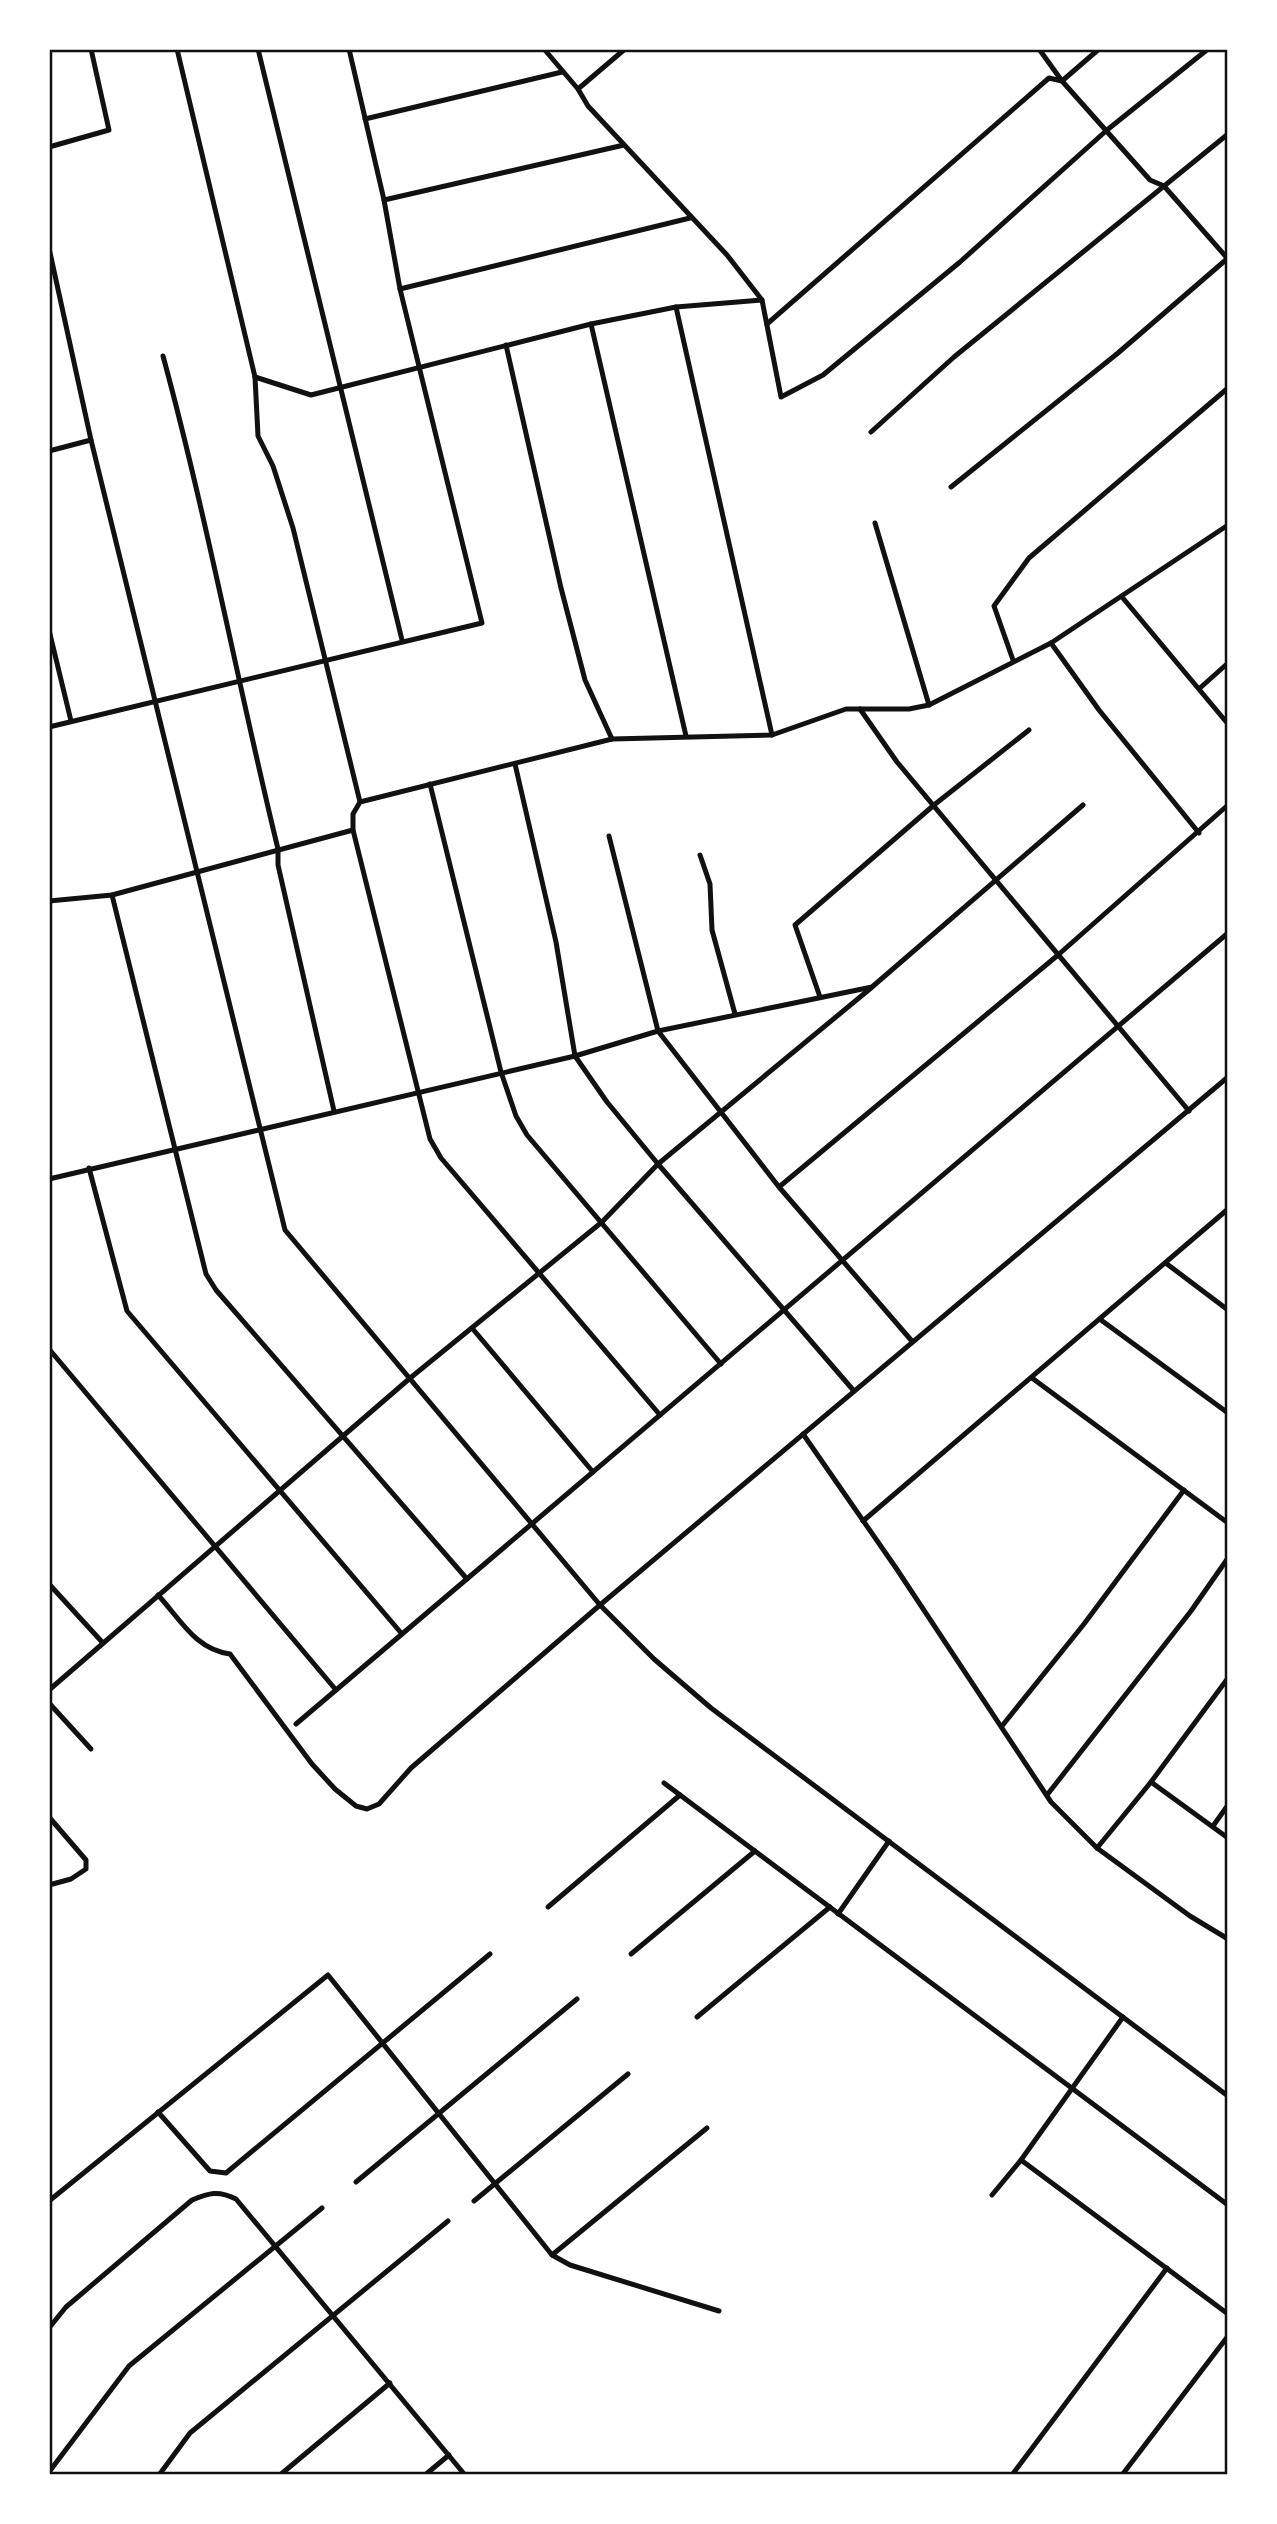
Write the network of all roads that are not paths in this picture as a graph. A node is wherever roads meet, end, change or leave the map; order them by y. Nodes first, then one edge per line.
1 (91, 49) edge
2 (177, 49) edge
3 (258, 49) edge
4 (349, 49) edge
5 (544, 49) edge
6 (625, 49) edge
7 (1039, 49) edge
8 (1099, 49) edge
9 (1208, 49) edge
10 (562, 72) junction
11 (1062, 81) junction
12 (578, 89) junction
13 (365, 119) junction
14 (1107, 130) junction
15 (1228, 134) edge
16 (624, 145) junction
17 (49, 147) edge
18 (1164, 186) junction
19 (384, 200) junction
20 (690, 218) junction
21 (49, 248) edge
22 (1228, 258) edge
23 (400, 289) junction
24 (762, 300) junction
25 (676, 307) junction
26 (591, 324) junction
27 (767, 324) junction
28 (506, 345) junction
29 (163, 356) dead end
30 (421, 366) junction
31 (255, 377) junction
32 (339, 388) junction
33 (1228, 388) edge
34 (872, 432) dead end
35 (91, 440) junction
36 (49, 451) edge
37 (951, 487) dead end
38 (875, 523) dead end
39 (1228, 525) edge
40 (1122, 597) junction
41 (49, 630) edge
42 (402, 640) junction
43 (1051, 643) junction
44 (1013, 660) junction
45 (324, 661) junction
46 (1228, 663) edge
47 (237, 680) junction
48 (1200, 688) junction
49 (155, 701) junction
50 (929, 705) junction
51 (860, 709) junction
52 (71, 721) junction
53 (1228, 724) edge
54 (49, 727) edge
55 (1029, 730) dead end
56 (772, 735) junction
57 (686, 736) junction
58 (612, 740) junction
59 (514, 764) junction
60 (430, 784) junction
61 (360, 802) junction
62 (934, 805) junction
63 (1228, 805) edge
64 (1083, 806) dead end
65 (353, 830) junction
66 (1199, 833) junction
67 (609, 836) dead end
68 (278, 849) junction
69 (700, 855) dead end
70 (197, 871) junction
71 (995, 879) junction
72 (112, 895) junction
73 (49, 901) edge
74 (1228, 933) edge
75 (1058, 955) junction
76 (872, 987) junction
77 (820, 997) junction
78 (735, 1014) junction
79 (1118, 1026) junction
80 (658, 1031) junction
81 (575, 1056) junction
82 (502, 1072) junction
83 (1228, 1077) edge
84 (417, 1091) junction
85 (334, 1111) junction
86 (1189, 1111) junction
87 (719, 1113) junction
88 (260, 1130) junction
89 (174, 1150) junction
90 (659, 1164) junction
91 (89, 1168) junction
92 (49, 1179) edge
93 (779, 1186) junction
94 (1228, 1209) edge
95 (602, 1222) junction
96 (844, 1260) junction
97 (1167, 1264) junction
98 (538, 1273) junction
99 (1228, 1310) edge
100 (783, 1311) junction
101 (1101, 1320) junction
102 (472, 1328) junction
103 (911, 1340) junction
104 (49, 1349) edge
105 (721, 1364) junction
106 (410, 1378) junction
107 (1032, 1378) junction
108 (854, 1391) junction
109 (1228, 1412) edge
110 (660, 1415) junction
111 (803, 1434) junction
112 (343, 1436) junction
113 (593, 1472) junction
114 (1184, 1490) junction
115 (279, 1491) junction
116 (863, 1521) junction
117 (533, 1523) junction
118 (1228, 1523) edge
119 (215, 1546) junction
120 (1228, 1558) edge
121 (467, 1579) junction
122 (49, 1584) edge
123 (158, 1595) junction
124 (600, 1605) junction
125 (402, 1634) junction
126 (103, 1643) junction
127 (1228, 1678) edge
128 (49, 1690) edge
129 (336, 1690) junction
130 (49, 1703) edge
131 (296, 1724) dead end
132 (1002, 1726) junction
133 (91, 1749) dead end
134 (1151, 1782) junction
135 (664, 1783) dead end
136 (680, 1795) junction
137 (1047, 1795) junction
138 (1228, 1805) edge
139 (49, 1816) edge
140 (1213, 1826) junction
141 (1228, 1838) edge
142 (889, 1841) junction
143 (1097, 1848) junction
144 (755, 1851) junction
145 (49, 1885) edge
146 (548, 1907) dead end
147 (830, 1907) junction
148 (838, 1914) junction
149 (1228, 1939) edge
150 (490, 1954) dead end
151 (631, 1954) dead end
152 (578, 1999) dead end
153 (697, 2017) dead end
154 (1123, 2017) junction
155 (382, 2043) junction
156 (628, 2074) dead end
157 (1072, 2089) junction
158 (1228, 2096) edge
159 (158, 2112) junction
160 (439, 2114) junction
161 (707, 2128) dead end
162 (1021, 2160) junction
163 (356, 2182) dead end
164 (495, 2184) junction
165 (992, 2195) dead end
166 (49, 2201) edge
167 (474, 2201) dead end
168 (1228, 2206) edge
169 (322, 2208) dead end
170 (448, 2221) dead end
171 (276, 2245) junction
172 (552, 2255) junction
173 (1167, 2268) junction
174 (719, 2311) dead end
175 (1228, 2314) edge
176 (336, 2316) junction
177 (49, 2328) edge
178 (1228, 2336) edge
179 (390, 2382) junction
180 (449, 2455) junction
181 (49, 2472) edge
182 (159, 2475) edge
183 (280, 2475) edge
184 (425, 2475) edge
185 (466, 2475) edge
186 (1012, 2475) edge
187 (1122, 2475) edge

1 - 17 street
2 - 31 street
3 - 32 street
4 - 13 street
5 - 10 street
6 - 12 street
7 - 11 street
8 - 11 street
9 - 14 street
10 - 12 street
10 - 13 street
11 - 14 street
11 - 27 street
12 - 16 street
13 - 19 street
14 - 18 street
14 - 27 street
15 - 18 street
16 - 19 street
16 - 20 street
18 - 22 street
18 - 34 street
19 - 23 street
20 - 23 street
20 - 24 street
21 - 35 street
22 - 37 street
23 - 30 street
24 - 25 street
24 - 27 street
25 - 26 street
25 - 56 street
26 - 28 street
26 - 57 street
28 - 30 street
28 - 58 street
29 - 47 street
30 - 32 street
30 - 42 street
31 - 32 street
31 - 45 street
32 - 42 street
33 - 44 street
35 - 36 street
35 - 49 street
38 - 50 street
39 - 40 street
40 - 43 street
40 - 48 street
41 - 52 street
42 - 45 street
43 - 44 street
43 - 66 street
44 - 50 street
45 - 47 street
45 - 61 street
46 - 48 street
47 - 49 street
47 - 68 street
48 - 53 street
49 - 52 street
49 - 70 street
50 - 51 street
51 - 56 street
51 - 62 street
52 - 54 street
55 - 62 street
56 - 57 street
57 - 58 street
58 - 59 street
59 - 60 street
59 - 81 street
60 - 61 street
60 - 82 street
61 - 65 street
62 - 71 street
62 - 77 street
63 - 66 street
64 - 71 street
65 - 68 street
65 - 84 street
66 - 75 street
67 - 80 street
68 - 70 street
68 - 85 street
69 - 78 street
70 - 72 street
70 - 88 street
71 - 75 street
71 - 76 street
72 - 73 street
72 - 89 street
74 - 79 street
75 - 79 street
75 - 93 street
76 - 77 street
76 - 87 street
77 - 78 street
78 - 80 street
79 - 86 street
79 - 96 street
80 - 81 street
80 - 87 street
81 - 82 street
81 - 90 street
82 - 84 street
82 - 95 street
83 - 86 street
84 - 85 street
84 - 98 street
85 - 88 street
86 - 103 street
87 - 90 street
87 - 93 street
88 - 89 street
88 - 106 street
89 - 91 street
89 - 112 street
90 - 95 street
90 - 100 street
91 - 92 street
91 - 115 street
93 - 96 street
94 - 97 street
95 - 98 street
95 - 105 street
96 - 100 street
96 - 103 street
97 - 99 street
97 - 101 street
98 - 102 street
98 - 110 street
100 - 105 street
100 - 108 street
101 - 107 street
101 - 109 street
102 - 106 street
102 - 113 street
103 - 108 street
104 - 119 street
105 - 110 street
106 - 112 street
106 - 117 street
107 - 114 street
107 - 116 street
108 - 111 street
110 - 113 street
111 - 116 street
111 - 124 street
112 - 115 street
112 - 121 street
113 - 117 street
114 - 118 street
114 - 132 street
115 - 119 street
115 - 125 street
116 - 132 street
117 - 121 street
117 - 124 street
119 - 123 street
119 - 129 street
120 - 137 street
121 - 125 street
122 - 126 street
123 - 124 street
123 - 126 street
124 - 142 street
125 - 129 street
126 - 128 street
127 - 134 street
129 - 131 street
130 - 133 street
132 - 137 street
134 - 140 street
134 - 143 street
135 - 136 street
136 - 144 street
136 - 146 street
137 - 143 street
138 - 140 street
139 - 145 street
140 - 141 street
142 - 148 street
142 - 154 street
143 - 149 street
144 - 147 street
144 - 151 street
147 - 148 street
147 - 153 street
148 - 157 street
150 - 155 street
152 - 160 street
154 - 157 street
154 - 158 street
155 - 159 street
155 - 159 street
155 - 160 street
156 - 164 street
157 - 162 street
157 - 168 street
159 - 166 street
160 - 163 street
160 - 164 street
161 - 172 street
162 - 165 street
162 - 173 street
164 - 167 street
164 - 172 street
169 - 171 street
170 - 176 street
171 - 176 street
171 - 177 street
171 - 181 street
172 - 174 street
173 - 175 street
173 - 186 street
176 - 179 street
176 - 182 street
178 - 187 street
179 - 180 street
179 - 183 street
180 - 184 street
180 - 185 street

